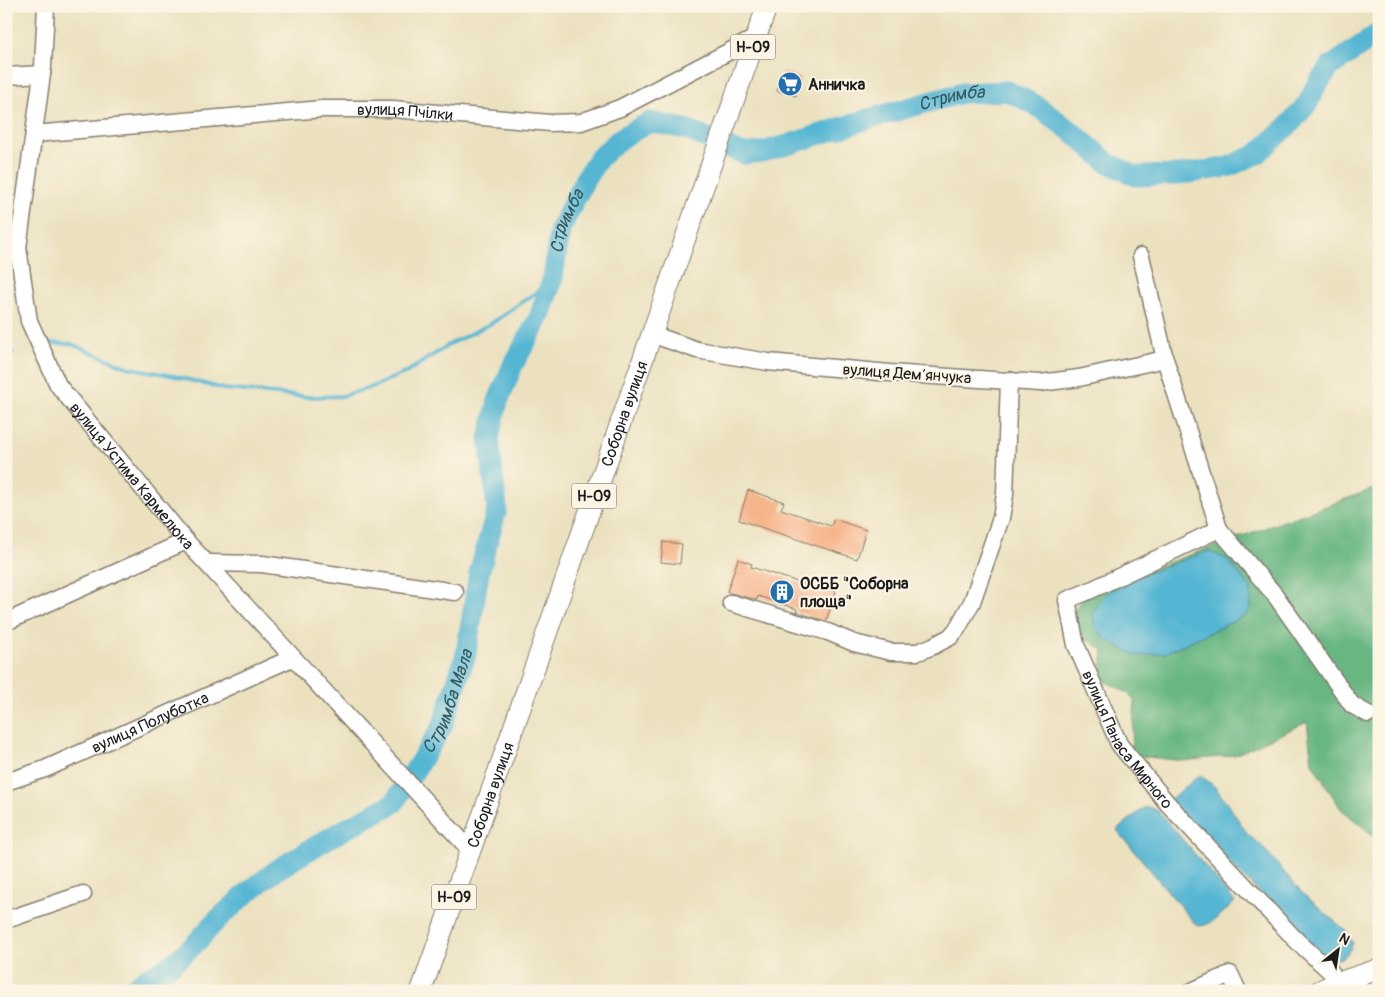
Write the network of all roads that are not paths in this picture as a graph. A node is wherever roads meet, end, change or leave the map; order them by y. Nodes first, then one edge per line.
1 (46, 6) edge
2 (767, 6) edge
3 (756, 37) junction
4 (42, 74) junction
5 (6, 76) edge
6 (34, 134) junction
7 (1142, 256) dead end
8 (651, 334) junction
9 (1164, 359) junction
10 (1009, 380) junction
11 (1219, 529) junction
12 (186, 541) junction
13 (208, 563) junction
14 (455, 592) dead end
15 (731, 603) dead end
16 (6, 622) edge
17 (292, 658) junction
18 (1368, 714) dead end
19 (6, 782) edge
20 (471, 851) junction
21 (84, 894) dead end
22 (6, 920) edge
23 (1379, 969) edge
24 (1220, 985) edge
25 (1328, 987) edge
26 (1194, 990) edge
27 (420, 991) edge
28 (1238, 991) edge

1 - 4 street, вулиця Устима Кармелюка
2 - 3 main road, Соборна вулиця / Н-09
3 - 6 street, вулиця Пчілки
3 - 8 main road, Соборна вулиця / Н-09
4 - 5 street
4 - 6 street, вулиця Устима Кармелюка
6 - 12 street, вулиця Устима Кармелюка
7 - 9 street
8 - 10 street, вулиця Демʼянчука
8 - 20 main road, Соборна вулиця / Н-09
9 - 10 street, вулиця Демʼянчука
9 - 11 street
10 - 15 street
11 - 18 street
11 - 25 street, вулиця Панаса Мирного
12 - 13 street, вулиця Устима Кармелюка
12 - 16 street
13 - 14 street
13 - 17 street, вулиця Устима Кармелюка
17 - 19 street, вулиця Полуботка
17 - 20 street, вулиця Устима Кармелюка
20 - 27 main road, Соборна вулиця / Н-09
21 - 22 street
23 - 25 main road
24 - 26 street
24 - 28 street

